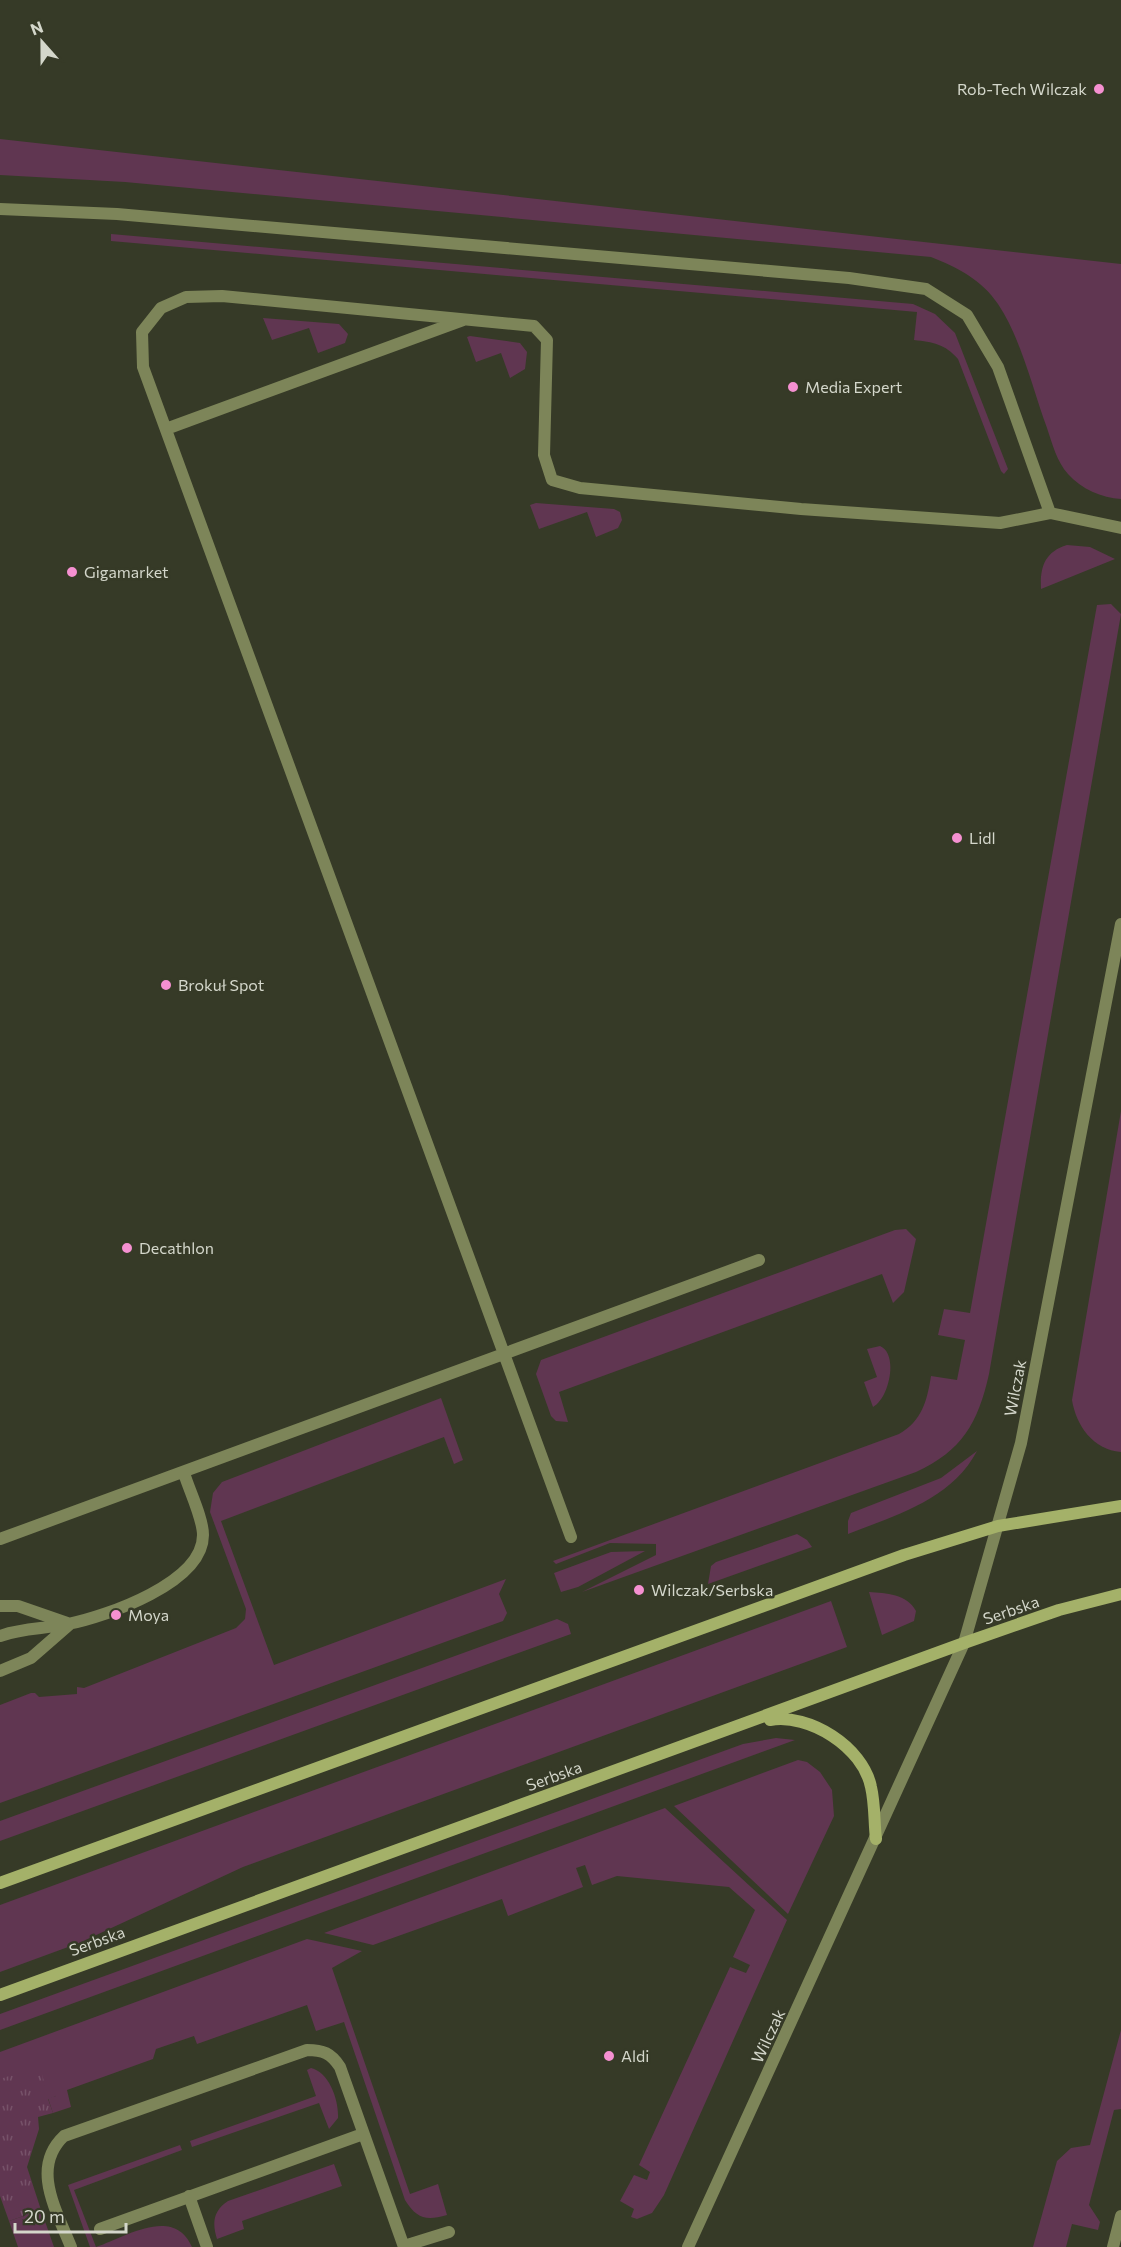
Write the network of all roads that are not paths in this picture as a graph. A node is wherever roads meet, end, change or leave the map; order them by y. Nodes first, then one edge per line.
1 (0, 209) edge
2 (467, 319) junction
3 (166, 429) junction
4 (1050, 513) junction
5 (1121, 528) edge
6 (1120, 931) edge
7 (759, 1260) dead end
8 (505, 1354) junction
9 (184, 1473) junction
10 (1121, 1506) edge
11 (998, 1526) junction
12 (571, 1537) dead end
13 (0, 1539) edge
14 (1121, 1594) edge
15 (0, 1606) edge
16 (70, 1624) junction
17 (0, 1636) edge
18 (964, 1643) junction
19 (0, 1671) edge
20 (734, 1727) junction
21 (876, 1839) junction
22 (0, 1883) edge
23 (0, 1995) edge
24 (363, 2134) junction
25 (189, 2196) junction
26 (1121, 2216) edge
27 (100, 2229) dead end
28 (449, 2232) dead end
29 (71, 2247) edge
30 (207, 2247) edge
31 (404, 2247) edge
32 (688, 2247) edge
33 (1113, 2247) edge

1 - 4 street
2 - 3 street
2 - 3 street
2 - 4 street
3 - 8 street
4 - 5 street
6 - 11 street, Wilczak
7 - 8 street
8 - 9 street
8 - 12 street
9 - 13 street
9 - 16 street
10 - 11 street
11 - 18 street, Wilczak
11 - 22 street
14 - 18 street, Serbska
15 - 16 street
16 - 17 street
16 - 19 street
18 - 20 street, Serbska
18 - 21 street, Wilczak
20 - 21 street
20 - 23 street, Serbska
21 - 32 street, Wilczak
24 - 25 street
24 - 29 street
24 - 31 street
25 - 27 street
25 - 30 street
26 - 33 street
28 - 31 street

